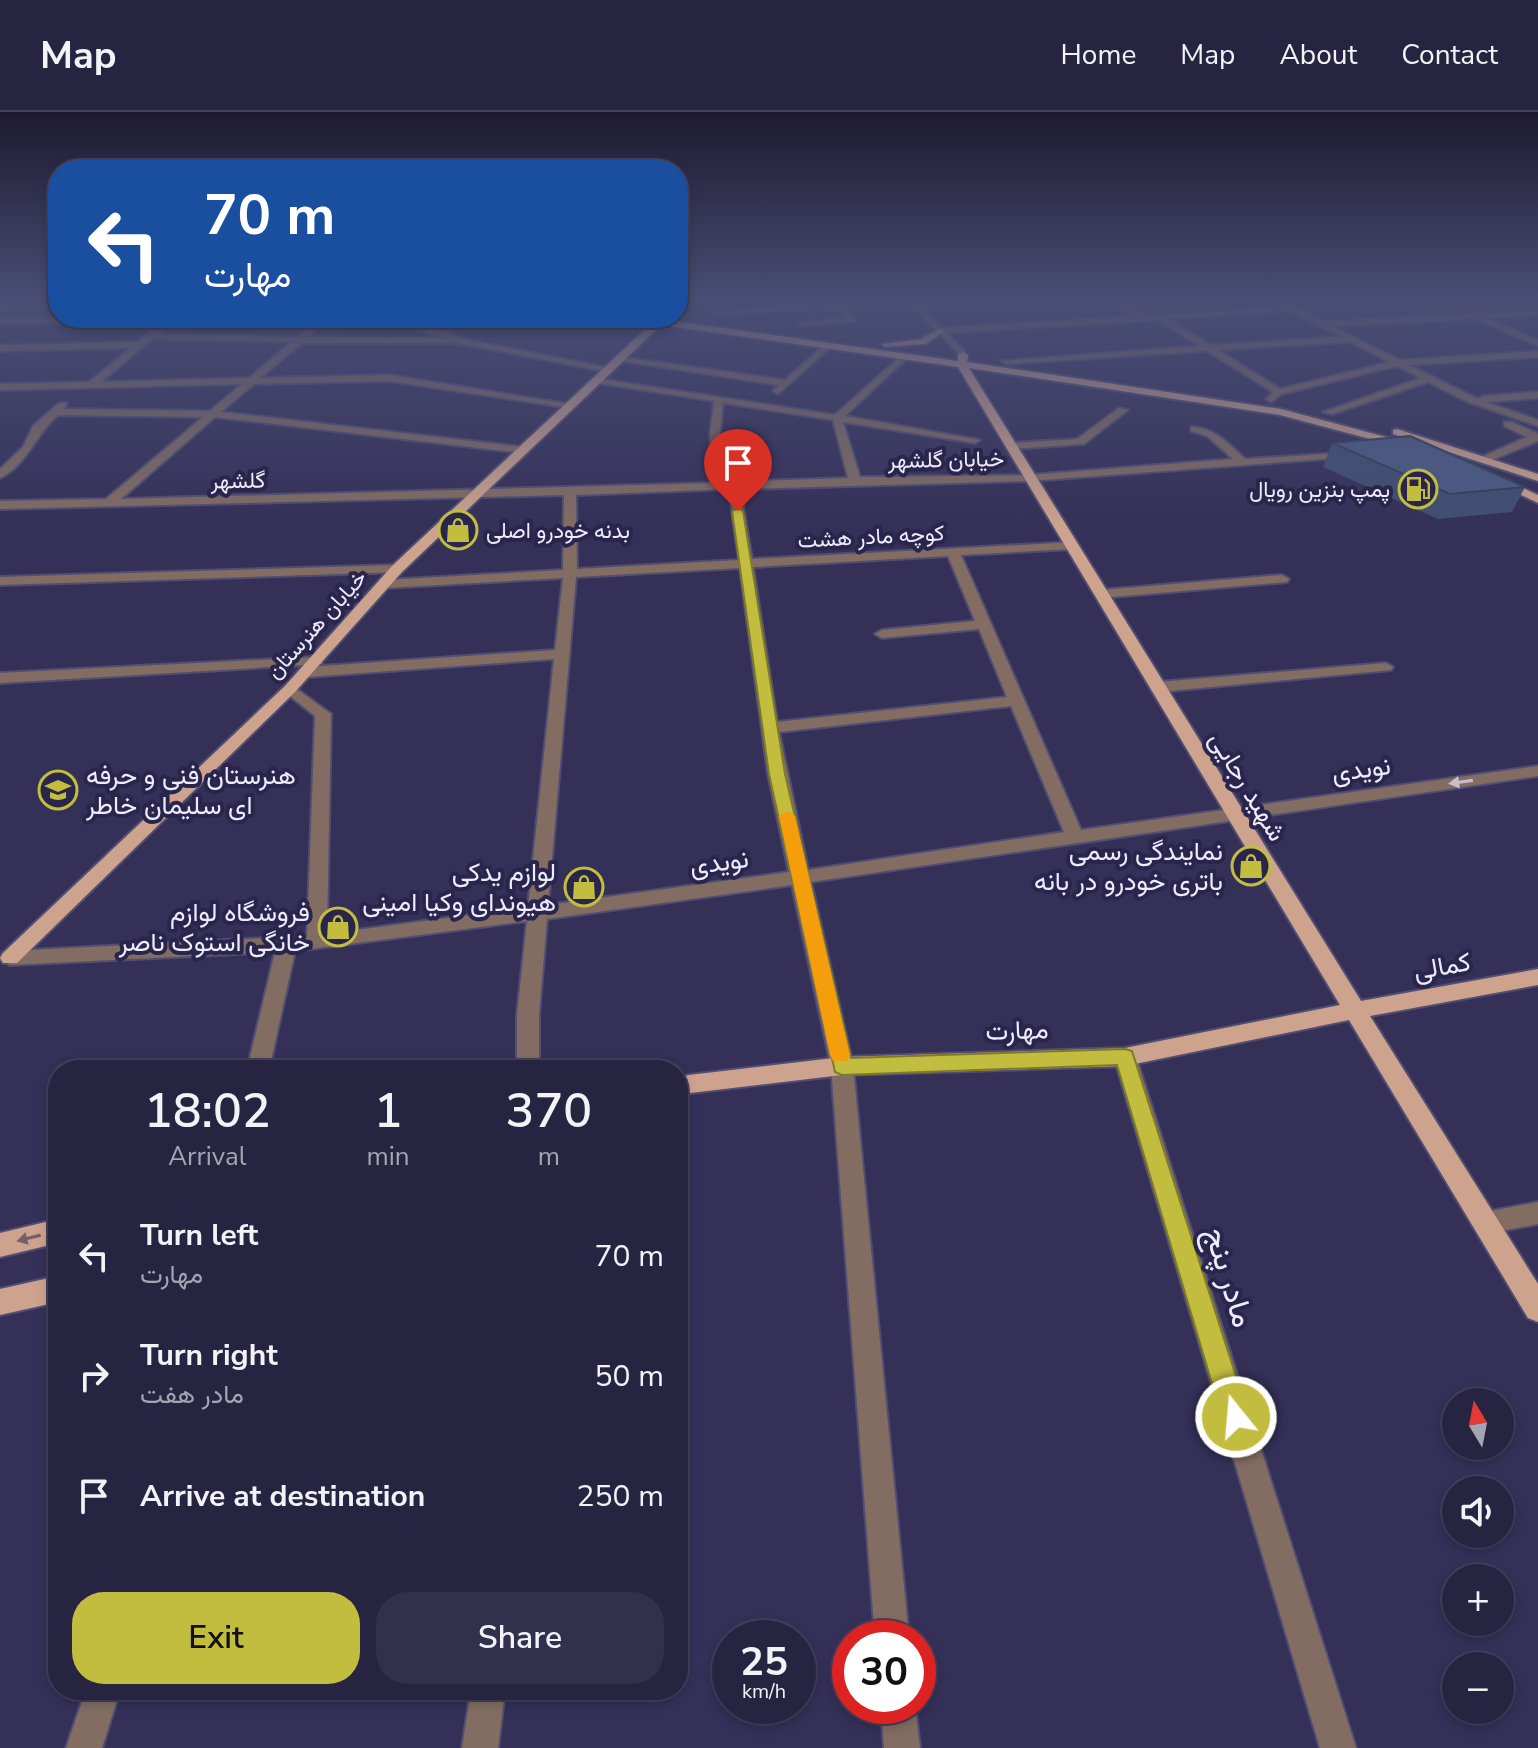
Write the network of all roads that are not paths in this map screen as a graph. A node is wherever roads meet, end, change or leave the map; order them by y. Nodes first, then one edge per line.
1 (104, 375) edge
2 (258, 375) edge
3 (602, 375) edge
4 (610, 375) edge
5 (732, 375) edge
6 (795, 375) edge
7 (883, 375) edge
8 (976, 375) edge
9 (1036, 375) edge
10 (1039, 375) edge
11 (1103, 375) edge
12 (1253, 375) edge
13 (1346, 375) edge
14 (1420, 375) edge
15 (1427, 379) junction
16 (252, 381) junction
17 (787, 383) junction
18 (94, 384) junction
19 (0, 387) edge
20 (989, 389) junction
21 (1279, 392) junction
22 (1538, 395) edge
23 (719, 398) junction
24 (1269, 400) junction
25 (1471, 400) junction
26 (570, 405) junction
27 (761, 406) junction
28 (1123, 410) dead end
29 (53, 412) junction
30 (1328, 412) junction
31 (213, 414) junction
32 (837, 418) junction
33 (1538, 423) edge
34 (1195, 429) dead end
35 (1537, 438) edge
36 (975, 440) dead end
37 (1011, 446) junction
38 (1416, 449) junction
39 (523, 450) junction
40 (1385, 451) edge
41 (1369, 453) edge
42 (1483, 460) junction
43 (1245, 464) junction
44 (0, 475) edge
45 (1029, 478) junction
46 (1538, 478) edge
47 (855, 481) junction
48 (726, 485) junction
49 (570, 491) junction
50 (476, 495) junction
51 (1538, 499) edge
52 (110, 502) junction
53 (0, 505) edge
54 (1072, 545) junction
55 (953, 552) junction
56 (745, 563) junction
57 (397, 569) junction
58 (570, 572) junction
59 (1282, 579) dead end
60 (0, 581) edge
61 (385, 584) junction
62 (1101, 594) junction
63 (983, 624) junction
64 (882, 634) dead end
65 (563, 654) junction
66 (312, 667) junction
67 (1386, 667) dead end
68 (0, 678) edge
69 (1158, 687) junction
70 (290, 689) junction
71 (1016, 701) junction
72 (770, 728) junction
73 (1538, 771) edge
74 (1233, 813) junction
75 (1075, 837) junction
76 (802, 877) junction
77 (539, 913) junction
78 (287, 943) junction
79 (317, 943) junction
80 (3, 965) edge
81 (1538, 977) edge
82 (1356, 1010) junction
83 (1125, 1057) junction
84 (260, 1060) edge
85 (528, 1060) edge
86 (842, 1066) junction
87 (688, 1084) edge
88 (1538, 1213) edge
89 (1485, 1222) junction
90 (48, 1233) edge
91 (0, 1245) edge
92 (48, 1291) edge
93 (0, 1302) edge
94 (1538, 1309) edge
95 (890, 1620) edge
96 (100, 1700) edge
97 (487, 1700) edge
98 (900, 1724) edge
99 (84, 1748) edge
100 (480, 1748) edge
101 (902, 1748) edge
102 (1338, 1748) edge

1 - 18 street
2 - 16 street
3 - 26 main road, خیابان هنرستان
4 - 23 street
5 - 17 street
6 - 17 street
7 - 32 street
8 - 20 main road, شهید رجایی
9 - 20 main road
10 - 38 main road
11 - 24 main road
12 - 21 street
13 - 21 street
14 - 15 street
15 - 25 street
15 - 30 street
16 - 18 street
16 - 26 street
16 - 31 street
17 - 27 street
18 - 19 street
18 - 29 street
20 - 37 main road, شهید رجایی
21 - 24 street
22 - 25 street
23 - 27 street
23 - 48 street
24 - 30 main road
25 - 33 street
25 - 35 street
26 - 39 main road, خیابان هنرستان
27 - 32 street
28 - 37 street
29 - 31 street
29 - 44 street
30 - 42 main road
31 - 39 street
31 - 52 street
32 - 36 street
32 - 47 street
34 - 43 street
35 - 42 street
37 - 45 main road, شهید رجایی
38 - 40 street
38 - 51 main road
39 - 50 main road, خیابان هنرستان
41 - 43 street, خیابان گلشهر
42 - 46 main road
43 - 45 street, خیابان گلشهر
45 - 47 street, خیابان گلشهر
45 - 54 main road, شهید رجایی
47 - 48 street, خیابان گلشهر
48 - 49 street, خیابان گلشهر
48 - 56 street
49 - 50 street, خیابان گلشهر
49 - 58 street
50 - 52 street, گلشهر
50 - 57 main road, خیابان هنرستان
52 - 53 street, گلشهر
54 - 55 street, کوچه مادر هشت
54 - 62 main road, شهید رجایی
55 - 56 street, کوچه مادر هشت
55 - 63 street
56 - 58 street, کوچه مادر هشت
56 - 72 street
57 - 60 street
57 - 61 main road, خیابان هنرستان
58 - 61 street, کوچه مادر هشت
58 - 65 street
59 - 62 street
61 - 66 main road, خیابان هنرستان
62 - 69 main road, شهید رجایی
63 - 64 street
63 - 71 street
65 - 66 street
65 - 77 street
66 - 68 street
66 - 70 main road, خیابان هنرستان
67 - 69 street
69 - 74 main road, شهید رجایی
70 - 79 street
70 - 80 main road, خیابان هنرستان
71 - 72 street
71 - 75 street
72 - 76 street
73 -> 74 street, نویدی
74 - 75 street, نویدی
74 - 82 main road, شهید رجایی
75 - 76 street, نویدی
76 - 77 street, نویدی
76 - 86 street
77 - 79 street, نویدی
77 - 85 street
78 - 79 street, نویدی
78 - 80 street, نویدی
78 - 84 street
81 - 82 main road, کمالی
82 - 83 main road, مهارت
82 - 89 main road, شهید رجایی
83 - 86 main road, مهارت
83 - 102 street, مادر پنج
86 - 87 main road, مهارت
86 - 95 street
88 - 89 street
89 - 94 main road, شهید رجایی
90 -> 91 main road
92 - 93 main road
96 - 99 street
97 - 100 street
98 - 101 street

